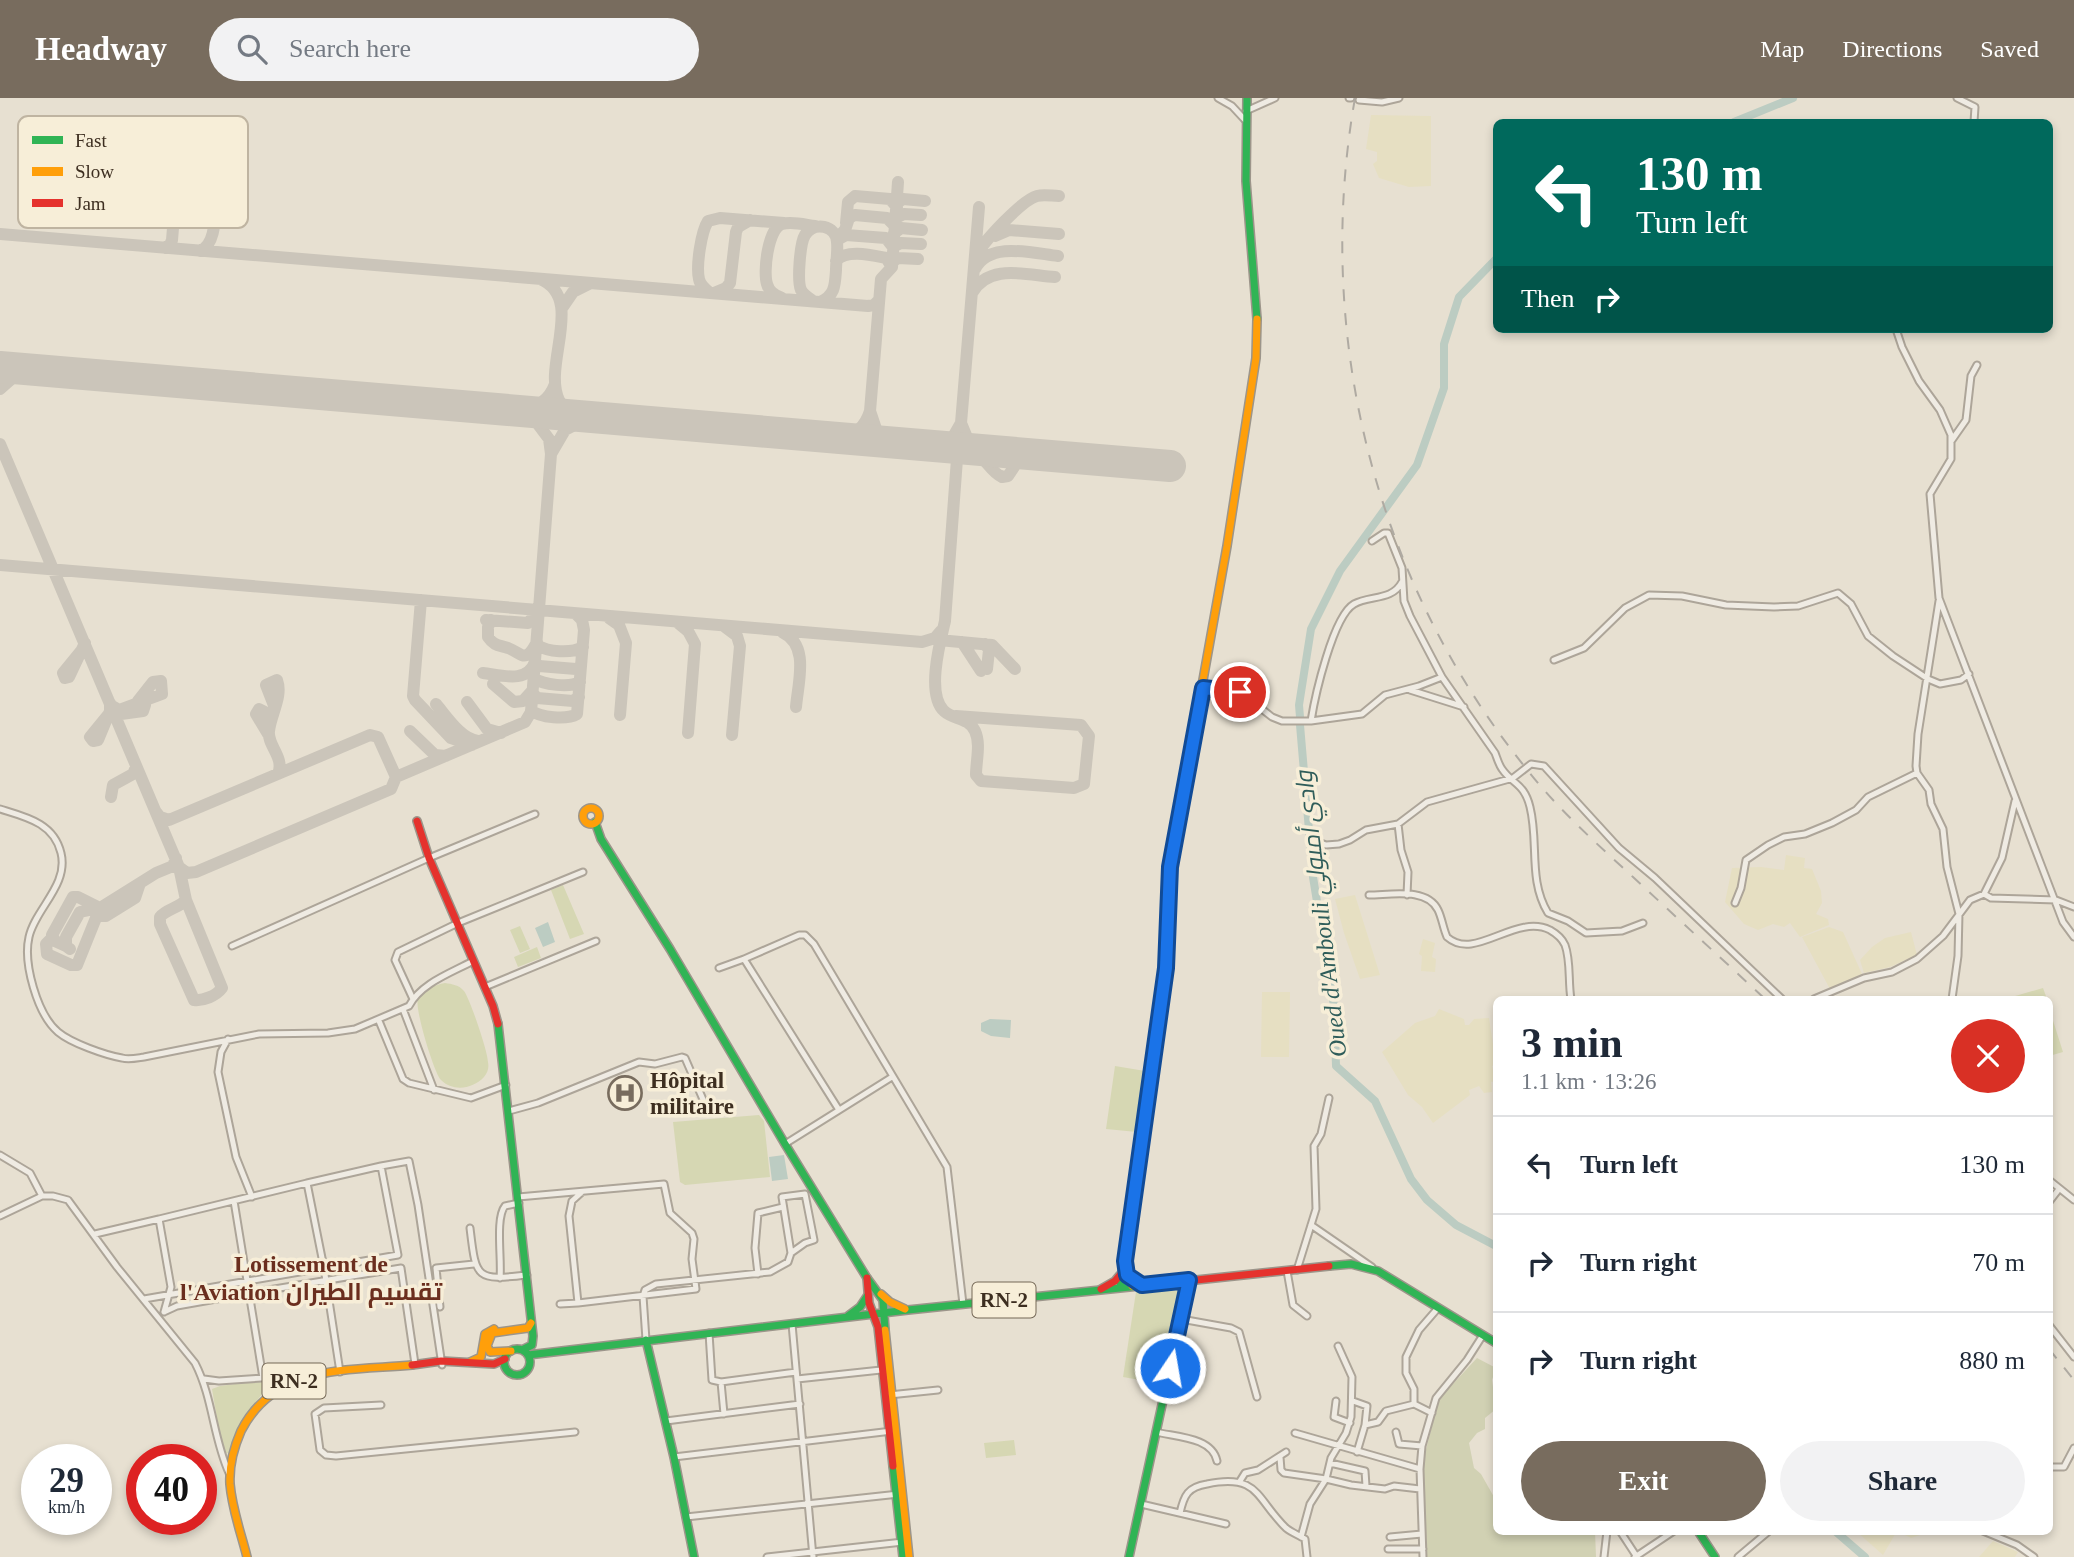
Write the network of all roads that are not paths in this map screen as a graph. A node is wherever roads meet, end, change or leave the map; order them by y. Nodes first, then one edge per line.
1 (1218, 98) edge
2 (1247, 98) edge
3 (1275, 98) edge
4 (1399, 98) edge
5 (1956, 98) edge
6 (1359, 100) dead end
7 (1247, 111) junction
8 (1974, 119) edge
9 (1246, 121) junction
10 (1897, 333) edge
11 (1976, 365) dead end
12 (1951, 441) junction
13 (1372, 541) dead end
14 (1403, 579) junction
15 (1939, 598) junction
16 (1554, 660) dead end
17 (1969, 674) junction
18 (1442, 677) junction
19 (1928, 679) junction
20 (1203, 688) junction
21 (1407, 689) junction
22 (1464, 707) junction
23 (1311, 721) junction
24 (1917, 773) junction
25 (1513, 778) junction
26 (2016, 799) junction
27 (0, 809) edge
28 (535, 814) dead end
29 (417, 821) dead end
30 (586, 822) junction
31 (595, 822) junction
32 (1398, 824) junction
33 (601, 839) junction
34 (1318, 842) dead end
35 (429, 858) junction
36 (583, 872) dead end
37 (1984, 894) junction
38 (1369, 895) dead end
39 (1408, 895) junction
40 (2056, 900) junction
41 (1735, 903) dead end
42 (2074, 907) edge
43 (1548, 913) junction
44 (1959, 914) junction
45 (458, 923) junction
46 (1643, 923) dead end
47 (1542, 927) junction
48 (2074, 937) edge
49 (596, 941) dead end
50 (232, 946) dead end
51 (744, 959) junction
52 (473, 961) junction
53 (719, 968) dead end
54 (485, 987) junction
55 (1571, 996) edge
56 (1779, 996) edge
57 (1821, 996) edge
58 (1952, 996) edge
59 (413, 999) junction
60 (403, 1009) junction
61 (379, 1021) junction
62 (228, 1039) junction
63 (892, 1077) junction
64 (506, 1085) junction
65 (434, 1090) junction
66 (1329, 1097) dead end
67 (839, 1110) junction
68 (509, 1111) junction
69 (708, 1111) dead end
70 (785, 1144) junction
71 (0, 1155) edge
72 (381, 1166) junction
73 (307, 1183) junction
74 (2053, 1184) edge
75 (2059, 1189) junction
76 (582, 1192) junction
77 (42, 1196) junction
78 (252, 1197) junction
79 (2053, 1197) edge
80 (518, 1200) junction
81 (2074, 1200) edge
82 (234, 1201) junction
83 (783, 1207) junction
84 (0, 1216) edge
85 (159, 1219) junction
86 (1311, 1225) junction
87 (470, 1228) dead end
88 (95, 1234) junction
89 (791, 1254) junction
90 (398, 1255) junction
91 (474, 1264) junction
92 (1124, 1267) junction
93 (324, 1268) junction
94 (401, 1268) junction
95 (1297, 1270) junction
96 (1287, 1271) junction
97 (1378, 1271) junction
98 (758, 1273) junction
99 (527, 1275) junction
100 (500, 1278) junction
101 (867, 1278) junction
102 (695, 1280) junction
103 (1189, 1280) junction
104 (247, 1281) junction
105 (326, 1281) junction
106 (1142, 1285) junction
107 (1132, 1286) junction
108 (1120, 1287) junction
109 (1101, 1289) junction
110 (250, 1293) junction
111 (171, 1294) junction
112 (881, 1294) junction
113 (868, 1295) junction
114 (643, 1296) junction
115 (144, 1299) junction
116 (578, 1303) junction
117 (560, 1304) dead end
118 (963, 1304) junction
119 (440, 1307) dead end
120 (1438, 1308) junction
121 (908, 1310) junction
122 (884, 1313) junction
123 (874, 1314) junction
124 (162, 1315) junction
125 (1307, 1316) dead end
126 (846, 1318) junction
127 (1181, 1319) junction
128 (531, 1322) junction
129 (792, 1324) junction
130 (2053, 1330) edge
131 (709, 1333) junction
132 (1483, 1335) junction
133 (646, 1340) junction
134 (1493, 1341) edge
135 (1338, 1346) dead end
136 (511, 1350) junction
137 (573, 1350) junction
138 (529, 1353) junction
139 (2074, 1357) edge
140 (505, 1359) junction
141 (470, 1362) junction
142 (440, 1363) junction
143 (415, 1364) junction
144 (529, 1369) junction
145 (507, 1370) junction
146 (881, 1370) junction
147 (340, 1371) junction
148 (312, 1375) junction
149 (797, 1375) junction
150 (263, 1378) junction
151 (204, 1379) junction
152 (721, 1382) junction
153 (938, 1390) dead end
154 (887, 1395) junction
155 (1257, 1397) dead end
156 (1336, 1401) dead end
157 (1353, 1401) junction
158 (800, 1404) junction
159 (1415, 1404) junction
160 (381, 1405) dead end
161 (1432, 1413) junction
162 (724, 1414) junction
163 (666, 1421) junction
164 (1350, 1423) junction
165 (1365, 1425) junction
166 (892, 1431) junction
167 (575, 1432) dead end
168 (1156, 1432) junction
169 (1396, 1432) dead end
170 (1295, 1433) dead end
171 (802, 1442) junction
172 (1339, 1445) junction
173 (1422, 1446) junction
174 (2074, 1448) edge
175 (1286, 1452) dead end
176 (1357, 1452) junction
177 (674, 1457) junction
178 (1280, 1457) junction
179 (1217, 1461) dead end
180 (1330, 1463) junction
181 (2053, 1467) edge
182 (1420, 1469) junction
183 (230, 1476) junction
184 (1326, 1479) junction
185 (1240, 1481) junction
186 (1366, 1486) junction
187 (1420, 1489) junction
188 (900, 1494) junction
189 (808, 1503) junction
190 (1141, 1504) junction
191 (1180, 1513) junction
192 (686, 1517) junction
193 (1226, 1524) dead end
194 (1422, 1534) junction
195 (1607, 1535) edge
196 (1622, 1535) edge
197 (1668, 1535) edge
198 (1701, 1535) edge
199 (1764, 1535) edge
200 (1993, 1535) edge
201 (1301, 1536) junction
202 (1390, 1537) dead end
203 (904, 1542) junction
204 (857, 1547) junction
205 (1388, 1549) dead end
206 (1423, 1549) junction
207 (813, 1555) edge
208 (247, 1557) edge
209 (694, 1557) edge
210 (767, 1557) edge
211 (858, 1557) edge
212 (903, 1557) edge
213 (909, 1557) edge
214 (1129, 1557) edge
215 (1307, 1557) edge
216 (1423, 1557) edge
217 (1604, 1557) edge
218 (1636, 1557) edge
219 (1715, 1557) edge
220 (1738, 1557) edge
221 (2034, 1557) edge

1 - 9 street
2 - 7 main road
3 - 7 street
4 - 6 street
5 - 8 street
7 - 9 main road
9 - 20 main road
10 - 12 street
11 - 12 street
12 - 15 street
13 - 14 street
14 - 18 street
14 - 23 street
15 - 17 street
15 - 19 street
16 - 19 street
17 - 19 street
17 - 26 street
18 - 21 street
18 - 22 street
19 - 24 street
20 - 23 street
20 - 92 main road
21 - 22 street
21 - 23 street
22 - 25 street
24 - 41 street
24 - 44 street
25 - 32 street
25 - 43 street
25 - 56 street
26 - 37 street
26 - 40 street
27 - 62 street
28 - 35 street
29 - 35 main road
30 - 31 main road
30 - 31 main road
30 - 33 main road
31 - 33 main road
32 - 34 street
32 - 39 street
33 - 70 main road
35 - 45 main road
35 - 50 street
36 - 45 street
37 - 40 street
37 - 44 street
38 - 39 street
39 - 47 street
40 - 42 street
40 - 48 street
43 - 46 street
43 - 47 street
44 - 57 street
44 - 58 street
45 - 52 main road
45 - 59 street
47 - 55 street
49 - 54 street
51 - 53 street
51 - 63 street
51 - 67 street
52 - 54 main road
52 - 59 street
54 - 64 main road
59 - 60 street
60 - 61 street
60 - 65 street
61 - 62 street
61 - 65 street
62 - 78 street
63 - 67 street
63 - 118 street
64 - 65 street
64 - 68 main road
66 - 86 street
67 - 70 street
68 - 69 street
68 - 80 main road
70 - 101 main road
71 - 77 street
72 - 73 street
72 - 90 street
72 - 142 street
73 - 78 street
73 - 93 street
74 - 75 street
75 - 79 street
75 - 81 street
76 - 80 street
76 - 102 street
76 - 116 street
77 - 84 street
77 - 88 street
78 - 82 street
80 - 99 main road
80 - 100 street
82 - 85 street
82 - 104 street
83 - 89 street
83 - 89 street
83 - 98 street
85 - 88 street
85 - 111 street
86 - 95 street
86 - 97 street
87 - 91 street
88 - 115 street
89 - 98 street
90 - 93 street
90 - 94 street
91 - 100 street
91 - 119 street
92 - 106 main road
92 - 107 main road
92 - 108 main road
92 - 109 main road
93 - 104 street
93 - 105 street
94 - 105 street
94 - 143 street
95 - 96 main road
95 - 97 main road
96 - 103 main road
96 - 125 street
97 - 120 main road
98 - 102 street
99 - 100 street
99 - 128 main road
101 - 112 main road
101 - 113 main road
102 - 114 street
102 - 114 street
103 - 106 main road
103 - 127 main road
104 - 110 street
104 - 111 street
105 - 110 street
105 - 147 street
106 - 107 main road
107 - 108 main road
108 - 109 main road, RN-2
109 - 118 main road, RN-2
110 - 124 street
110 - 150 street
111 - 115 street
111 - 124 street
112 - 121 main road
112 - 122 main road
113 - 123 main road
113 - 126 main road
114 - 116 street
114 - 133 street
115 - 124 street
116 - 117 street
118 - 121 main road, RN-2
120 - 132 main road
120 - 159 street
121 - 122 main road, RN-2
122 - 123 main road, RN-2
122 - 154 main road
123 - 126 main road, RN-2
123 - 146 main road
124 - 151 street
126 - 129 main road, RN-2
127 - 155 street
127 - 168 main road
128 - 136 main road
128 - 138 main road
128 - 141 main road
129 - 131 main road, RN-2
129 - 149 street
130 - 139 street
131 - 133 main road, RN-2
131 - 152 street
132 - 134 main road
132 - 161 street
133 - 137 main road, RN-2
133 - 163 main road
135 - 157 street
136 - 138 main road, RN-2
136 - 140 main road
137 - 138 main road, RN-2
137 - 144 main road, RN-2
138 - 144 main road
140 - 141 main road, RN-2
140 - 145 main road
141 - 142 main road, RN-2
142 - 143 main road, RN-2
142 - 145 main road, RN-2
143 - 147 main road, RN-2
144 - 145 main road, RN-2
146 - 149 street
146 - 154 main road
147 - 148 main road, RN-2
148 - 150 street
148 - 183 main road, RN-2
149 - 152 street
149 - 158 street
150 - 151 street
151 - 183 street
152 - 162 street
153 - 154 street
154 - 166 main road
156 - 164 street
157 - 164 street
157 - 165 street
158 - 162 street
158 - 171 street
159 - 161 street
159 - 165 street
160 - 167 street
161 - 173 street
162 - 163 street
163 - 177 main road
164 - 172 street
165 - 176 street
166 - 171 street
166 - 188 main road
168 - 179 street
168 - 190 main road
169 - 173 street
170 - 172 street
171 - 177 street
171 - 189 street
172 - 176 street
172 - 180 street
173 - 182 street
174 - 181 street
175 - 178 street
176 - 182 street
177 - 192 main road
178 - 184 street
178 - 185 street
180 - 184 street
180 - 186 street
182 - 187 street
183 - 208 main road, RN-2
184 - 186 street
184 - 201 street
185 - 191 street
185 - 201 street
186 - 187 street
187 - 194 street
188 - 189 street
188 - 203 main road
189 - 192 street
189 - 207 street
190 - 191 street
190 - 214 main road
191 - 193 street
192 - 209 main road
194 - 202 street
194 - 206 street
195 - 217 street
196 - 218 street
197 - 218 street
198 - 219 main road
199 - 220 street
200 - 221 street
201 - 215 street
203 - 204 street
203 - 212 main road
203 - 213 main road
204 - 207 street
204 - 211 street
205 - 206 street
206 - 216 street
207 - 210 street

